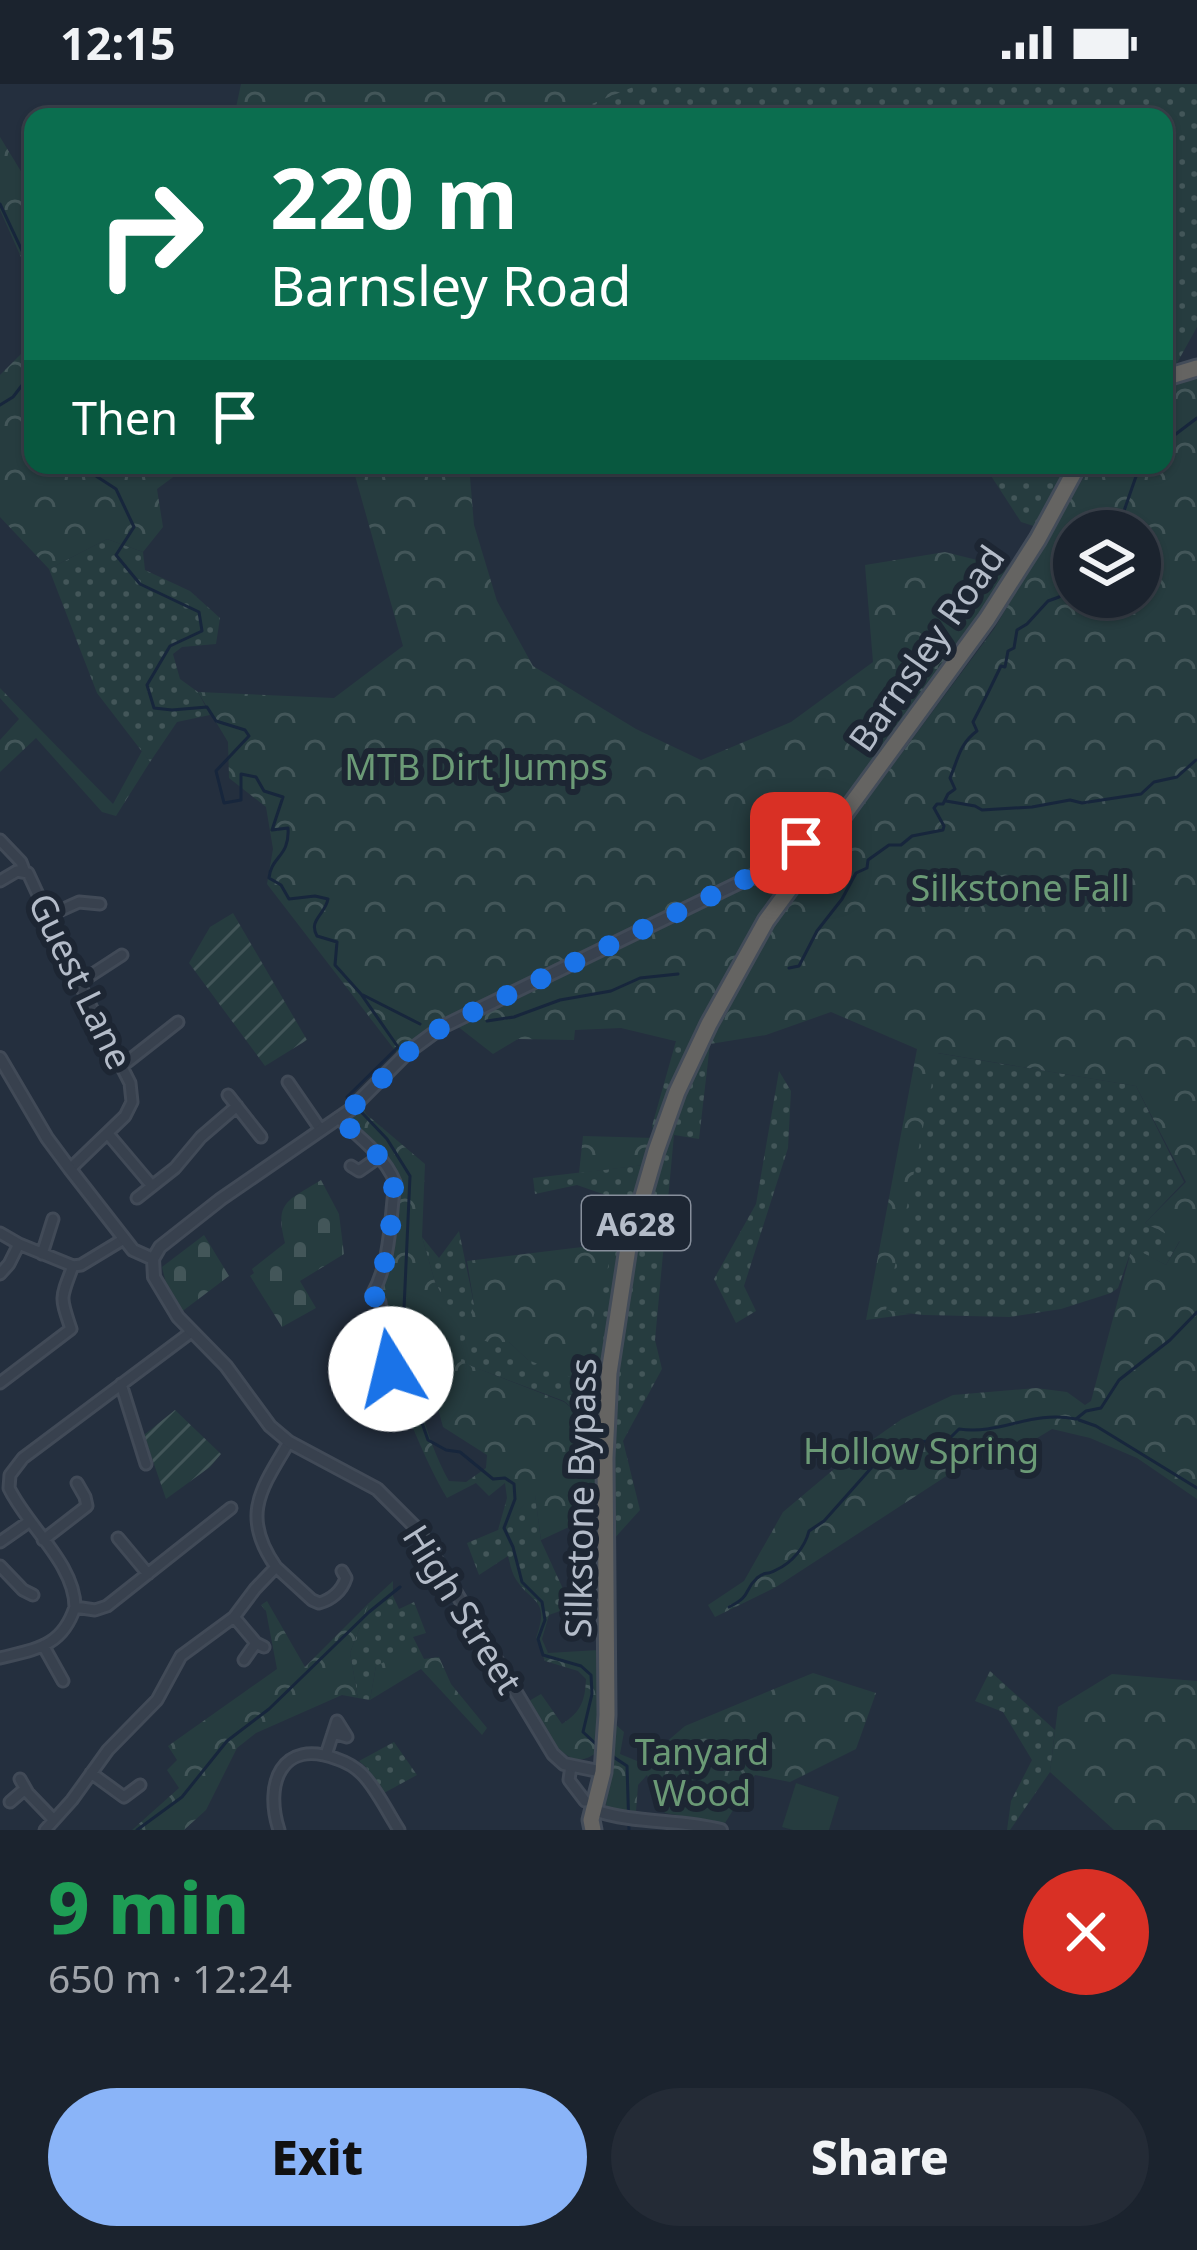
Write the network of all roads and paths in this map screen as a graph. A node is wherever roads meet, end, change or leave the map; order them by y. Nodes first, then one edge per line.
1 (1073, 474) edge
2 (846, 810) junction
3 (1, 844) edge
4 (24, 870) junction
5 (748, 878) junction
6 (0, 881) edge
7 (785, 893) junction
8 (92, 901) dead end
9 (48, 916) junction
10 (115, 956) dead end
11 (79, 982) junction
12 (170, 1024) dead end
13 (0, 1058) edge
14 (122, 1066) junction
15 (288, 1082) dead end
16 (228, 1095) dead end
17 (237, 1106) junction
18 (338, 1118) junction
19 (320, 1130) junction
20 (109, 1135) junction
21 (261, 1137) dead end
22 (379, 1157) junction
23 (70, 1169) junction
24 (358, 1171) dead end
25 (152, 1186) junction
26 (137, 1198) dead end
27 (53, 1219) dead end
28 (0, 1233) edge
29 (124, 1239) junction
30 (19, 1244) junction
31 (42, 1254) junction
32 (153, 1259) junction
33 (73, 1266) junction
34 (0, 1274) edge
35 (190, 1333) junction
36 (391, 1369) dead end
37 (0, 1383) edge
38 (121, 1384) junction
39 (289, 1442) junction
40 (141, 1457) dead end
41 (77, 1483) dead end
42 (231, 1508) dead end
43 (219, 1517) junction
44 (30, 1521) junction
45 (229, 1529) dead end
46 (134, 1535) dead end
47 (43, 1540) junction
48 (0, 1542) edge
49 (0, 1566) edge
50 (276, 1567) junction
51 (148, 1574) junction
52 (348, 1576) dead end
53 (15, 1601) dead end
54 (75, 1607) junction
55 (234, 1617) junction
56 (44, 1648) junction
57 (0, 1658) edge
58 (244, 1660) dead end
59 (63, 1681) dead end
60 (333, 1733) dead end
61 (326, 1755) junction
62 (571, 1766) junction
63 (603, 1772) junction
64 (91, 1773) junction
65 (140, 1785) dead end
66 (124, 1797) junction
67 (10, 1802) dead end
68 (119, 1810) dead end
69 (587, 1811) edge
70 (53, 1819) junction
71 (45, 1830) edge
72 (280, 1830) edge
73 (399, 1830) edge
74 (721, 1830) edge

1 - 2 highway, Barnsley Road / A628
2 - 5 street, Barnsley Road
2 - 7 highway, Silkstone Bypass / A628
3 - 4 street
4 - 6 street, Guest Lane
4 - 9 street, Guest Lane
5 - 7 street
5 - 18 street, Barnsley Road
7 - 63 highway, Silkstone Bypass / A628
8 - 9 street
9 - 11 street, Guest Lane
10 - 11 street
11 - 14 street, Guest Lane
12 - 14 street
13 - 23 street
14 - 20 street, Guest Lane
15 - 19 street
16 - 17 street
17 - 21 street
17 - 25 street
18 - 19 street, Barnsley Road
18 - 22 street
19 - 32 street, Barnsley Road
20 - 23 street, Guest Lane
20 - 25 street
22 - 24 street
22 - 36 street
23 - 29 street
25 - 26 street
27 - 31 street
28 - 30 street
29 - 32 street
29 - 33 street
30 - 31 street
30 - 34 street
31 - 33 street
32 - 35 street, High Street
33 - 37 street
35 - 38 street
35 - 39 street, High Street
38 - 40 street
38 - 44 street
39 - 50 street
39 - 62 street, High Street
41 - 47 street
42 - 43 street
43 - 45 street
43 - 51 street
44 - 47 street
44 - 48 street
46 - 51 street
47 - 54 street
49 - 53 street
50 - 52 street
50 - 55 street
51 - 54 street
54 - 56 street
55 - 58 street
55 - 64 street
56 - 57 street
56 - 59 street
60 - 61 street
61 - 72 street
61 - 73 street
62 - 63 street
62 - 69 street, High Street
63 - 69 highway, Silkstone Bypass / A628
64 - 66 street
64 - 70 street
65 - 66 street
66 - 68 street
67 - 70 street
69 - 74 street
70 - 71 street

